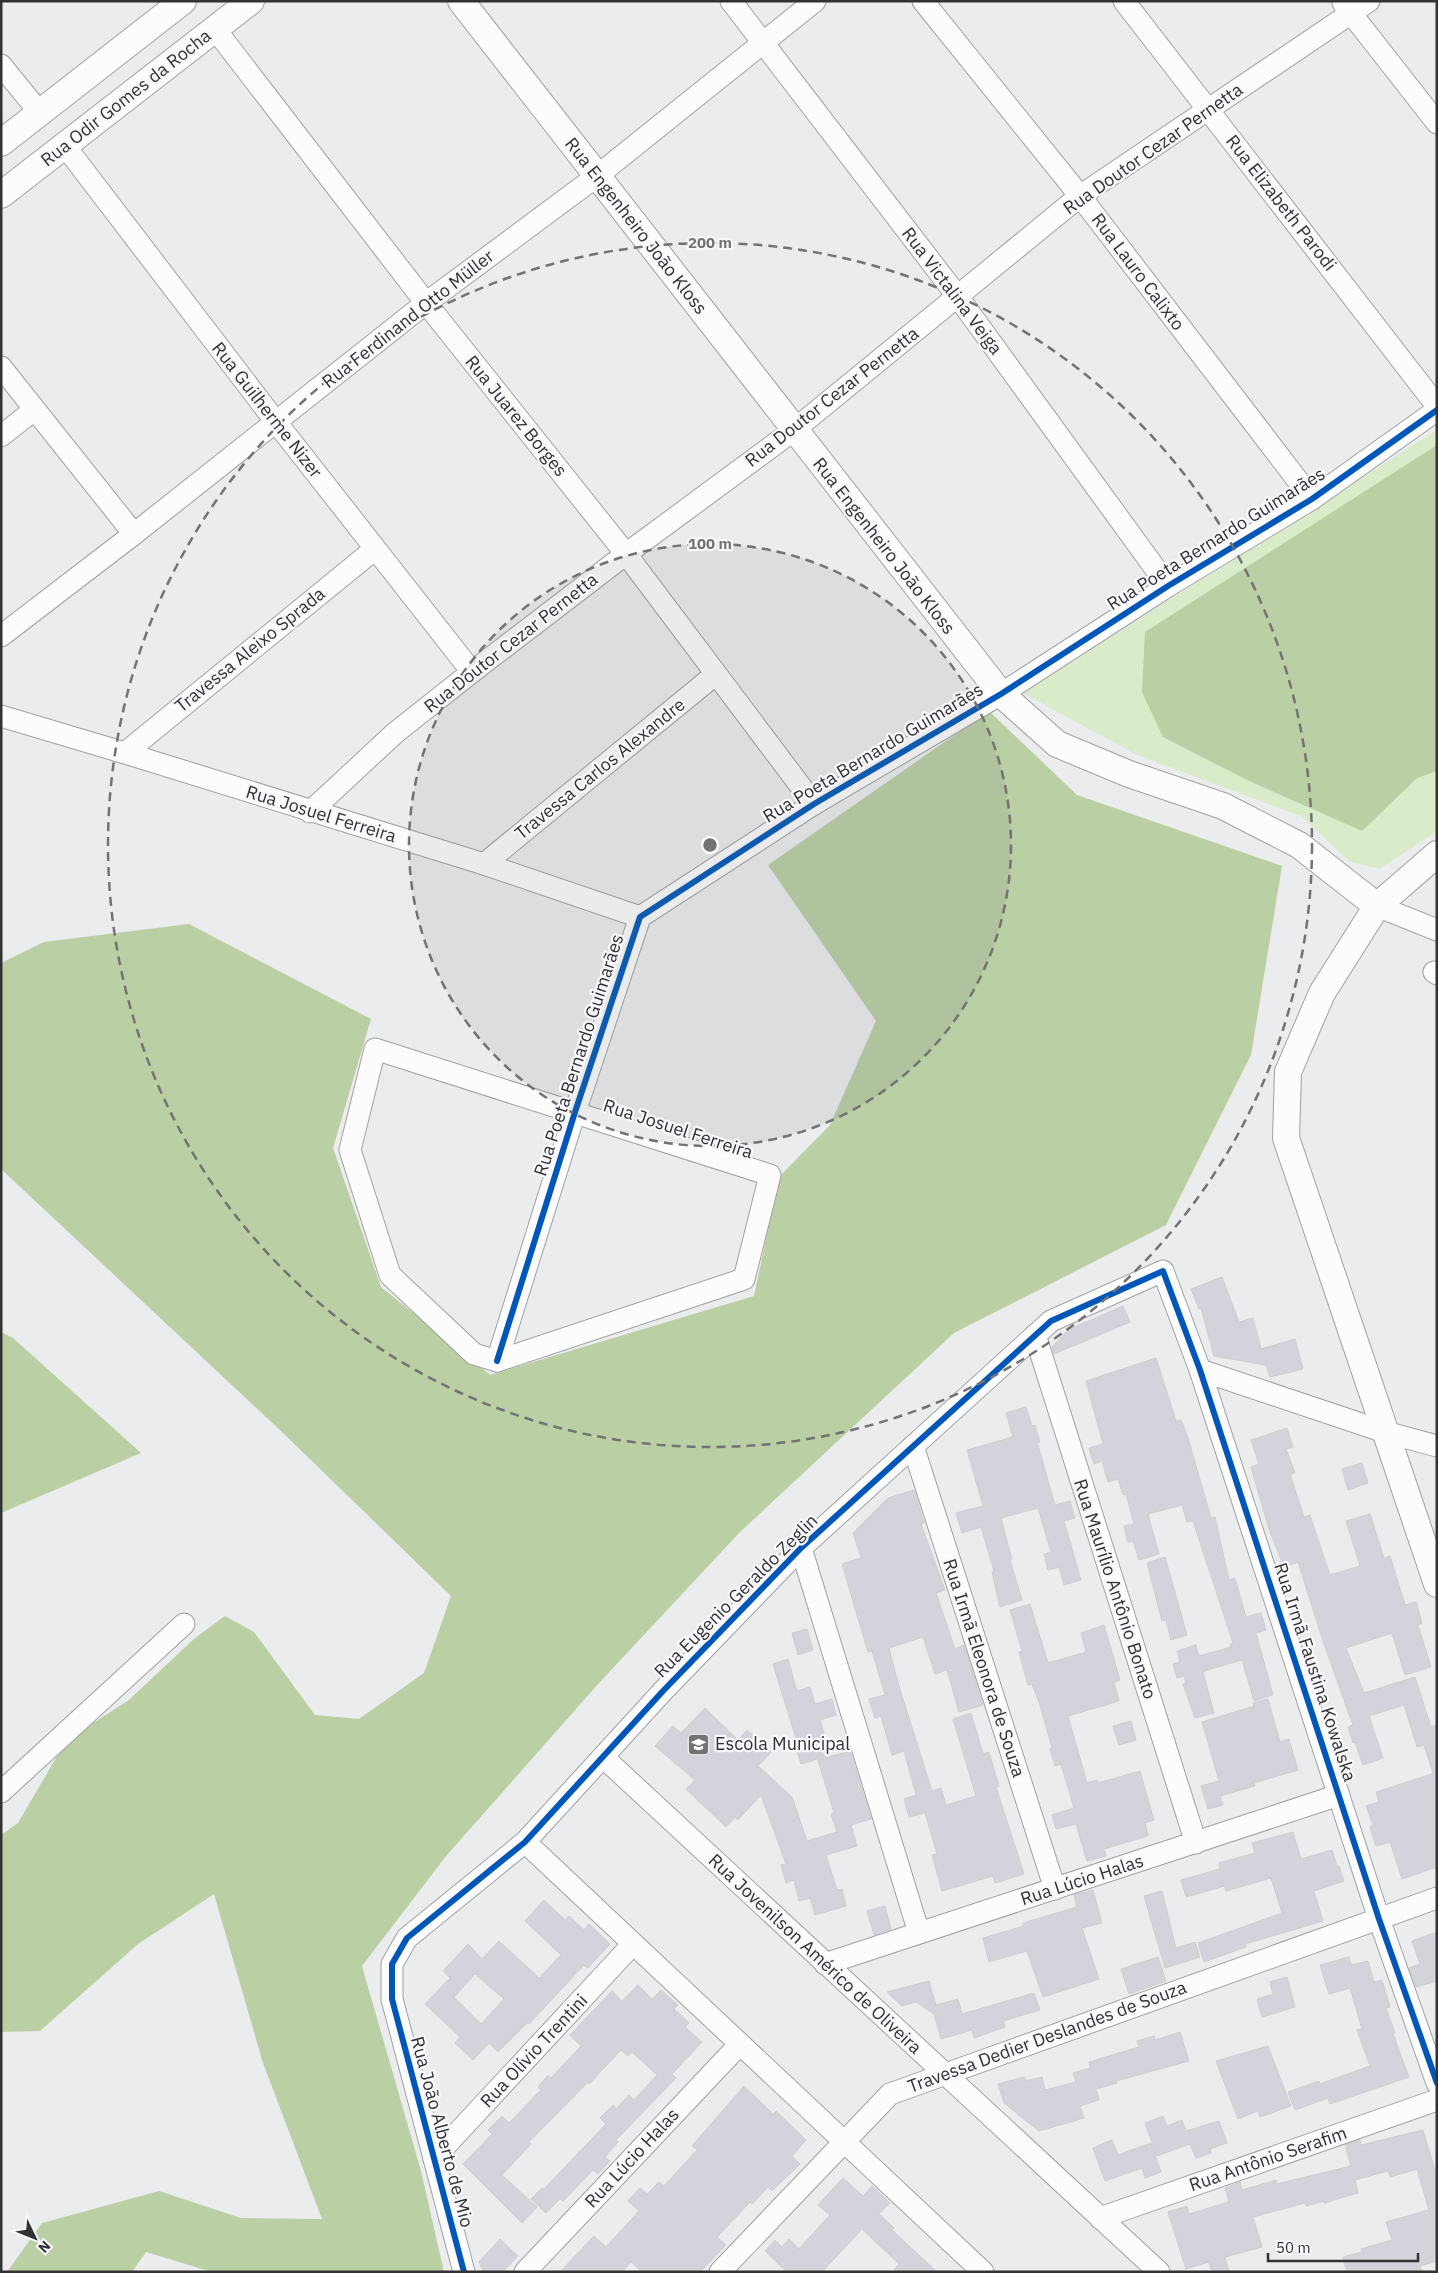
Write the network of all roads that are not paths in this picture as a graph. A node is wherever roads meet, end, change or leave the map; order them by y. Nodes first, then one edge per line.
1 (183, 1) edge
2 (251, 1) edge
3 (461, 1) edge
4 (730, 1) edge
5 (815, 1) edge
6 (923, 1) edge
7 (1124, 1) edge
8 (1369, 1) edge
9 (1346, 7) edge
10 (215, 29) junction
11 (763, 43) junction
12 (1, 65) edge
13 (1209, 110) junction
14 (40, 113) junction
15 (1437, 123) edge
16 (1, 143) edge
17 (64, 146) junction
18 (597, 176) junction
19 (1, 195) edge
20 (1080, 196) junction
21 (958, 297) junction
22 (426, 304) junction
23 (1, 366) edge
24 (1437, 406) edge
25 (34, 410) junction
26 (1437, 410) edge
27 (276, 422) junction
28 (794, 430) junction
29 (1, 436) edge
30 (1312, 499) junction
31 (134, 534) junction
32 (375, 549) junction
33 (626, 554) junction
34 (1168, 586) junction
35 (1, 636) edge
36 (472, 672) junction
37 (716, 674) junction
38 (1001, 694) junction
39 (1, 716) edge
40 (125, 753) junction
41 (814, 804) junction
42 (310, 812) junction
43 (1437, 854) edge
44 (484, 864) junction
45 (1377, 906) junction
46 (640, 917) junction
47 (1437, 930) edge
48 (575, 1112) junction
49 (1163, 1271) joint
50 (1035, 1336) junction
51 (497, 1360) junction
52 (1200, 1370) junction
53 (1385, 1432) junction
54 (913, 1446) junction
55 (1437, 1446) edge
56 (801, 1548) junction
57 (1437, 1584) edge
58 (184, 1624) dead end
59 (603, 1757) junction
60 (1, 1792) edge
61 (1339, 1795) junction
62 (525, 1842) junction
63 (1196, 1842) junction
64 (1055, 1889) junction
65 (1437, 1898) edge
66 (1379, 1919) junction
67 (919, 1933) junction
68 (634, 1944) junction
69 (825, 1964) junction
70 (392, 1999) joint
71 (740, 2044) junction
72 (944, 2074) junction
73 (1437, 2083) edge
74 (1437, 2100) edge
75 (844, 2141) junction
76 (434, 2158) junction
77 (1100, 2218) junction
78 (732, 2268) edge
79 (464, 2272) edge
80 (525, 2272) edge
81 (983, 2272) edge
82 (1159, 2272) edge

1 - 14 street
2 - 10 street, Rua Odir Gomes da Rocha
3 - 18 street, Rua Engenheiro João Kloss
4 - 11 street, Rua Victalina Veiga
5 - 11 street, Rua Ferdinand Otto Müller
6 - 20 street, Rua Lauro Calixto
7 - 13 street, Rua Elizabeth Parodi
8 - 9 street, Rua Doutor Cezar Pernetta
9 - 13 street, Rua Doutor Cezar Pernetta
9 - 15 street
10 - 17 street, Rua Odir Gomes da Rocha
10 - 22 street, Rua Juarez Borges
11 - 18 street, Rua Ferdinand Otto Müller
11 - 21 street, Rua Victalina Veiga
12 - 14 street
13 - 20 street, Rua Doutor Cezar Pernetta
13 - 24 street, Rua Elizabeth Parodi
14 - 16 street
17 - 19 street, Rua Odir Gomes da Rocha
17 - 27 street, Rua Guilherme Nizer
18 - 22 street, Rua Ferdinand Otto Müller
18 - 28 street, Rua Engenheiro João Kloss
20 - 21 street, Rua Doutor Cezar Pernetta
20 - 30 street, Rua Lauro Calixto
21 - 28 street, Rua Doutor Cezar Pernetta
21 - 34 street, Rua Victalina Veiga
22 - 27 street, Rua Ferdinand Otto Müller
22 - 33 street, Rua Juarez Borges
23 - 25 street
25 - 29 street
25 - 31 street
26 - 30 street, Rua Poeta Bernardo Guimarães
27 - 31 street, Rua Ferdinand Otto Müller
27 - 32 street, Rua Guilherme Nizer
28 - 33 street, Rua Doutor Cezar Pernetta
28 - 38 street, Rua Engenheiro João Kloss
30 - 34 street, Rua Poeta Bernardo Guimarães
31 - 35 street, Rua Ferdinand Otto Müller
32 - 36 street, Rua Guilherme Nizer
32 - 40 street, Travessa Aleixo Sprada
33 - 36 street, Rua Doutor Cezar Pernetta
33 - 37 street, Rua Juarez Borges
34 - 38 street, Rua Poeta Bernardo Guimarães
36 - 42 street, Rua Doutor Cezar Pernetta
37 - 41 street, Rua Juarez Borges
37 - 44 street, Travessa Carlos Alexandre
38 - 41 street, Rua Poeta Bernardo Guimarães
38 - 45 street, Rua Engenheiro João Kloss
39 - 40 street, Rua Josuel Ferreira
40 - 42 street, Rua Josuel Ferreira
41 - 46 street, Rua Poeta Bernardo Guimarães
42 - 44 street, Rua Josuel Ferreira
43 - 45 street
44 - 46 street, Rua Josuel Ferreira
45 - 47 street, Rua Engenheiro João Kloss
45 - 53 street
46 - 48 street, Rua Poeta Bernardo Guimarães
48 - 51 street, Rua Poeta Bernardo Guimarães
48 - 51 street, Rua Josuel Ferreira
48 - 51 street, Rua Josuel Ferreira
49 - 50 street, Rua Eugenio Geraldo Zeglin
49 - 52 street, Rua Irmã Faustina Kowalska
50 - 54 street, Rua Eugenio Geraldo Zeglin
50 - 63 street, Rua Maurílio Antônio Bonato
52 - 53 street
52 - 61 street, Rua Irmã Faustina Kowalska
53 - 55 street
53 - 57 street
54 - 56 street, Rua Eugenio Geraldo Zeglin
54 - 64 street, Rua Irmã Eleonora de Souza
56 - 59 street, Rua Eugenio Geraldo Zeglin
56 - 67 street
58 - 60 street
59 - 62 street, Rua Eugenio Geraldo Zeglin
59 - 69 street, Rua Jovenilson Américo de Oliveira
61 - 63 street, Rua Lúcio Halas
61 - 66 street, Rua Irmã Faustina Kowalska
62 - 68 street
62 - 70 street, Rua Eugenio Geraldo Zeglin
63 - 64 street, Rua Lúcio Halas
64 - 67 street, Rua Lúcio Halas
65 - 66 street, Travessa Dedier Deslandes de Souza
66 - 72 street, Travessa Dedier Deslandes de Souza
66 - 73 street, Rua Irmã Faustina Kowalska
67 - 69 street, Rua Lúcio Halas
68 - 71 street
68 - 76 street, Rua Olívio Trentini
69 - 72 street, Rua Jovenilson Américo de Oliveira
70 - 76 street, Rua João Alberto de Mio
71 - 75 street
71 - 80 street, Rua Lúcio Halas
72 - 75 street, Travessa Dedier Deslandes de Souza
72 - 77 street, Rua Jovenilson Américo de Oliveira
74 - 77 street, Rua Antônio Serafim
75 - 78 street, Travessa Dedier Deslandes de Souza
75 - 81 street
76 - 79 street, Rua João Alberto de Mio
77 - 82 street, Rua Jovenilson Américo de Oliveira

